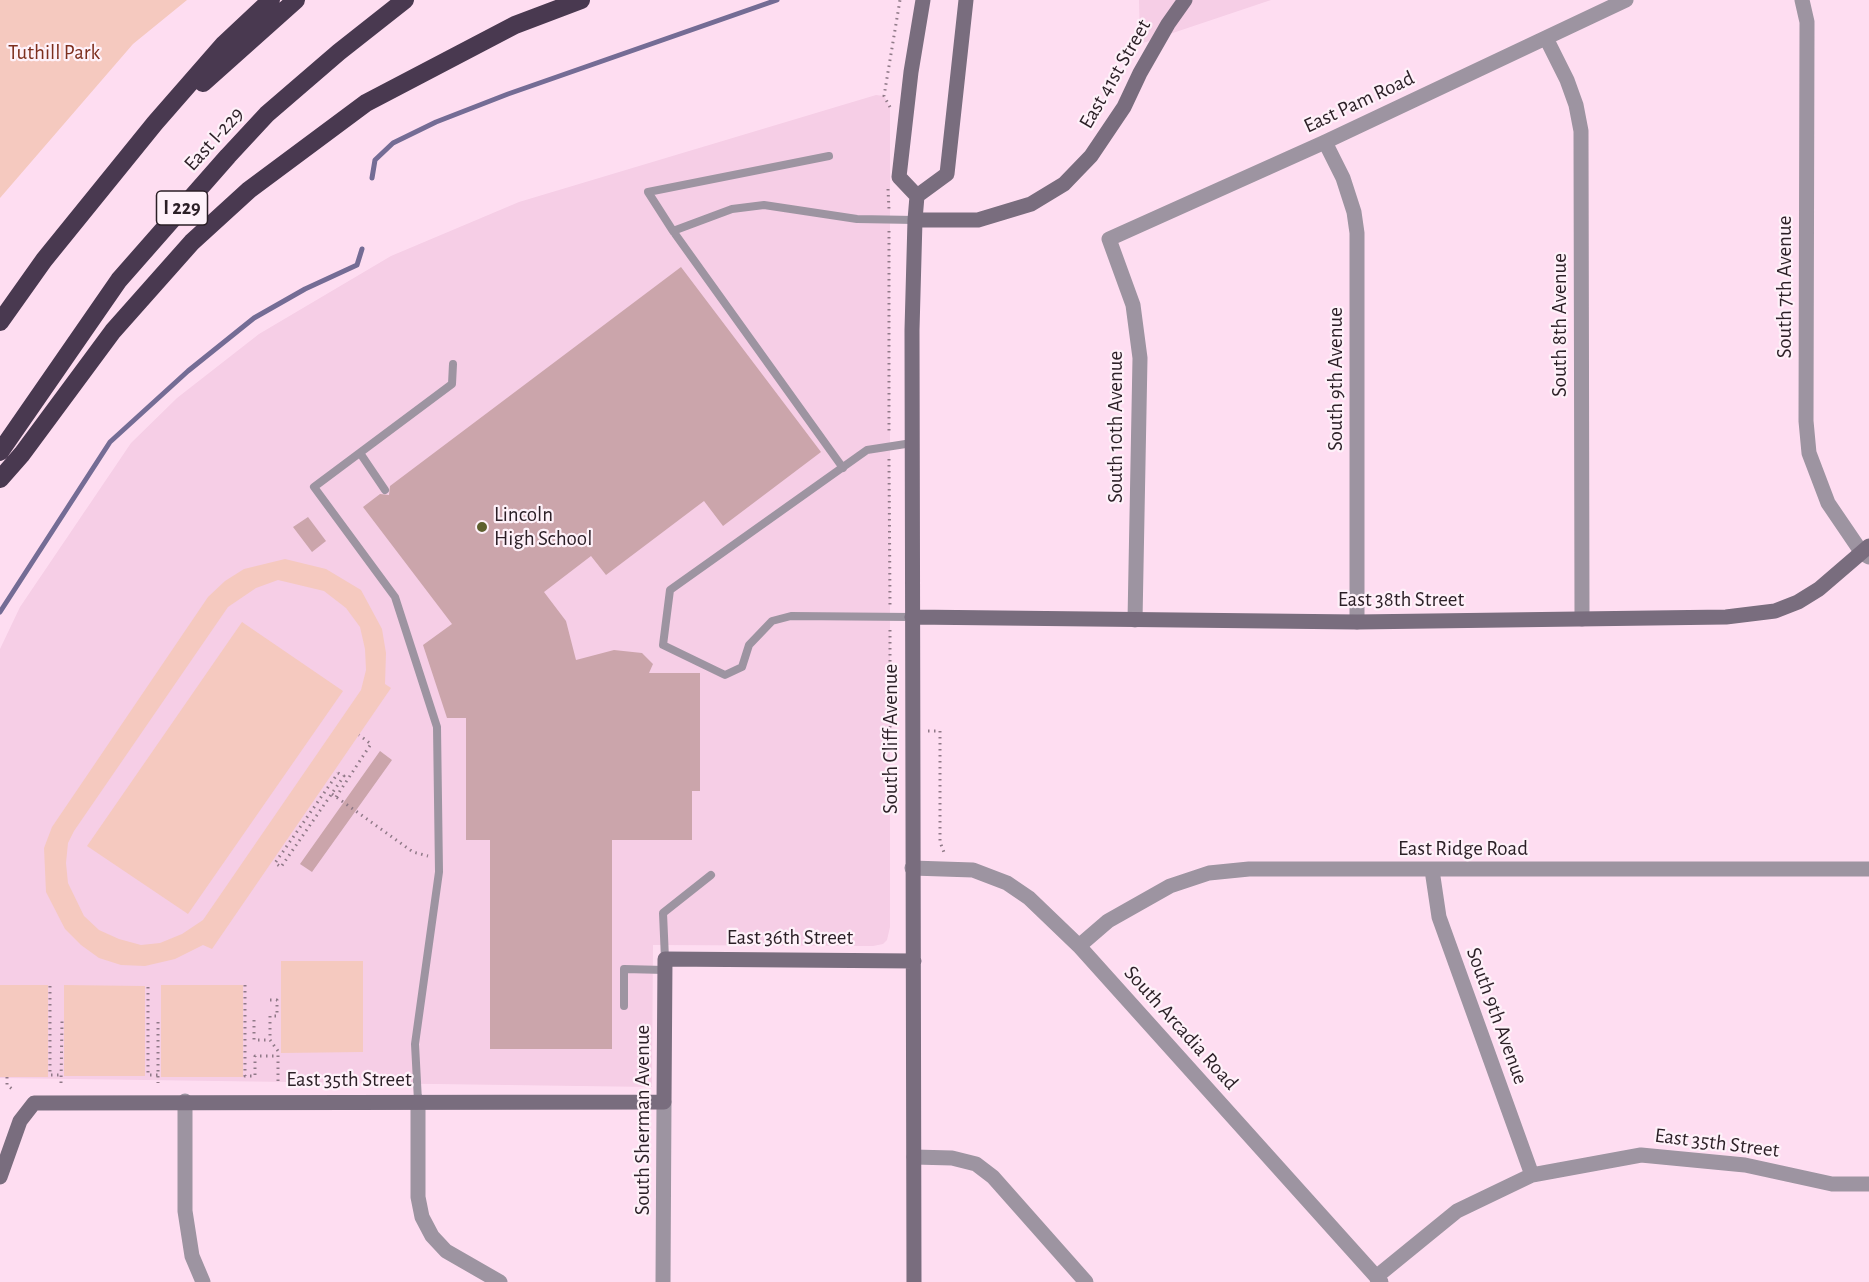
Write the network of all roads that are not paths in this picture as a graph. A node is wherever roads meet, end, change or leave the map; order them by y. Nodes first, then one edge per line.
1 (271, 0) edge
2 (296, 0) edge
3 (405, 0) edge
4 (581, 0) edge
5 (924, 0) edge
6 (966, 0) edge
7 (1185, 0) edge
8 (1626, 0) edge
9 (1802, 0) edge
10 (1546, 38) junction
11 (1325, 142) junction
12 (829, 156) dead end
13 (103, 188) junction
14 (917, 196) junction
15 (915, 220) junction
16 (673, 231) junction
17 (1108, 239) joint
18 (0, 322) edge
19 (453, 364) dead end
20 (912, 443) junction
21 (0, 452) edge
22 (360, 453) junction
23 (843, 468) junction
24 (0, 479) edge
25 (385, 490) dead end
26 (1867, 552) edge
27 (912, 617) junction
28 (1582, 619) junction
29 (1135, 620) junction
30 (1357, 622) junction
31 (912, 868) junction
32 (1869, 869) edge
33 (1432, 870) junction
34 (711, 875) dead end
35 (1079, 946) junction
36 (914, 961) junction
37 (665, 964) junction
38 (624, 1006) dead end
39 (185, 1101) junction
40 (418, 1101) junction
41 (664, 1102) junction
42 (914, 1157) junction
43 (1532, 1175) junction
44 (0, 1177) edge
45 (1869, 1184) edge
46 (1378, 1279) edge
47 (203, 1282) edge
48 (500, 1282) edge
49 (663, 1282) edge
50 (914, 1282) edge
51 (1086, 1282) edge

1 - 13 highway
2 - 13 highway
3 - 21 highway, East I-229 / I 229
4 - 24 highway
5 - 14 street
6 - 14 street
7 - 15 street, East 41st Street
8 - 10 street, East Pam Road
9 - 26 street, South 7th Avenue
10 - 11 street, East Pam Road
10 - 28 street, South 8th Avenue
11 - 17 street, East Pam Road
11 - 30 street, South 9th Avenue
12 - 16 lane
13 - 18 highway
14 - 15 street, South Cliff Avenue
15 - 16 lane
15 - 20 street, South Cliff Avenue
16 - 23 lane
17 - 29 street, South 10th Avenue
19 - 22 lane
20 - 23 lane
20 - 27 street, South Cliff Avenue
22 - 25 lane
22 - 40 lane
23 - 27 lane
26 - 28 street, East 38th Street
27 - 29 street, East 38th Street
27 - 31 street, South Cliff Avenue
28 - 30 street, East 38th Street
29 - 30 street, East 38th Street
31 - 35 street, South Arcadia Road
31 - 36 street, South Cliff Avenue
32 - 33 street, East Ridge Road
33 - 35 street, East Ridge Road
33 - 43 street, South 9th Avenue
34 - 37 lane
35 - 46 street, South Arcadia Road
36 - 37 street, East 36th Street
36 - 42 street, South Cliff Avenue
37 - 38 lane
37 - 41 street, South Sherman Avenue
39 - 40 street, East 35th Street
39 - 44 street, East 35th Street
39 - 47 street
40 - 41 street, East 35th Street
40 - 48 street
41 - 49 street, South Sherman Avenue
42 - 50 street, South Cliff Avenue
42 - 51 street
43 - 45 street, East 35th Street
43 - 46 street, East 35th Street

